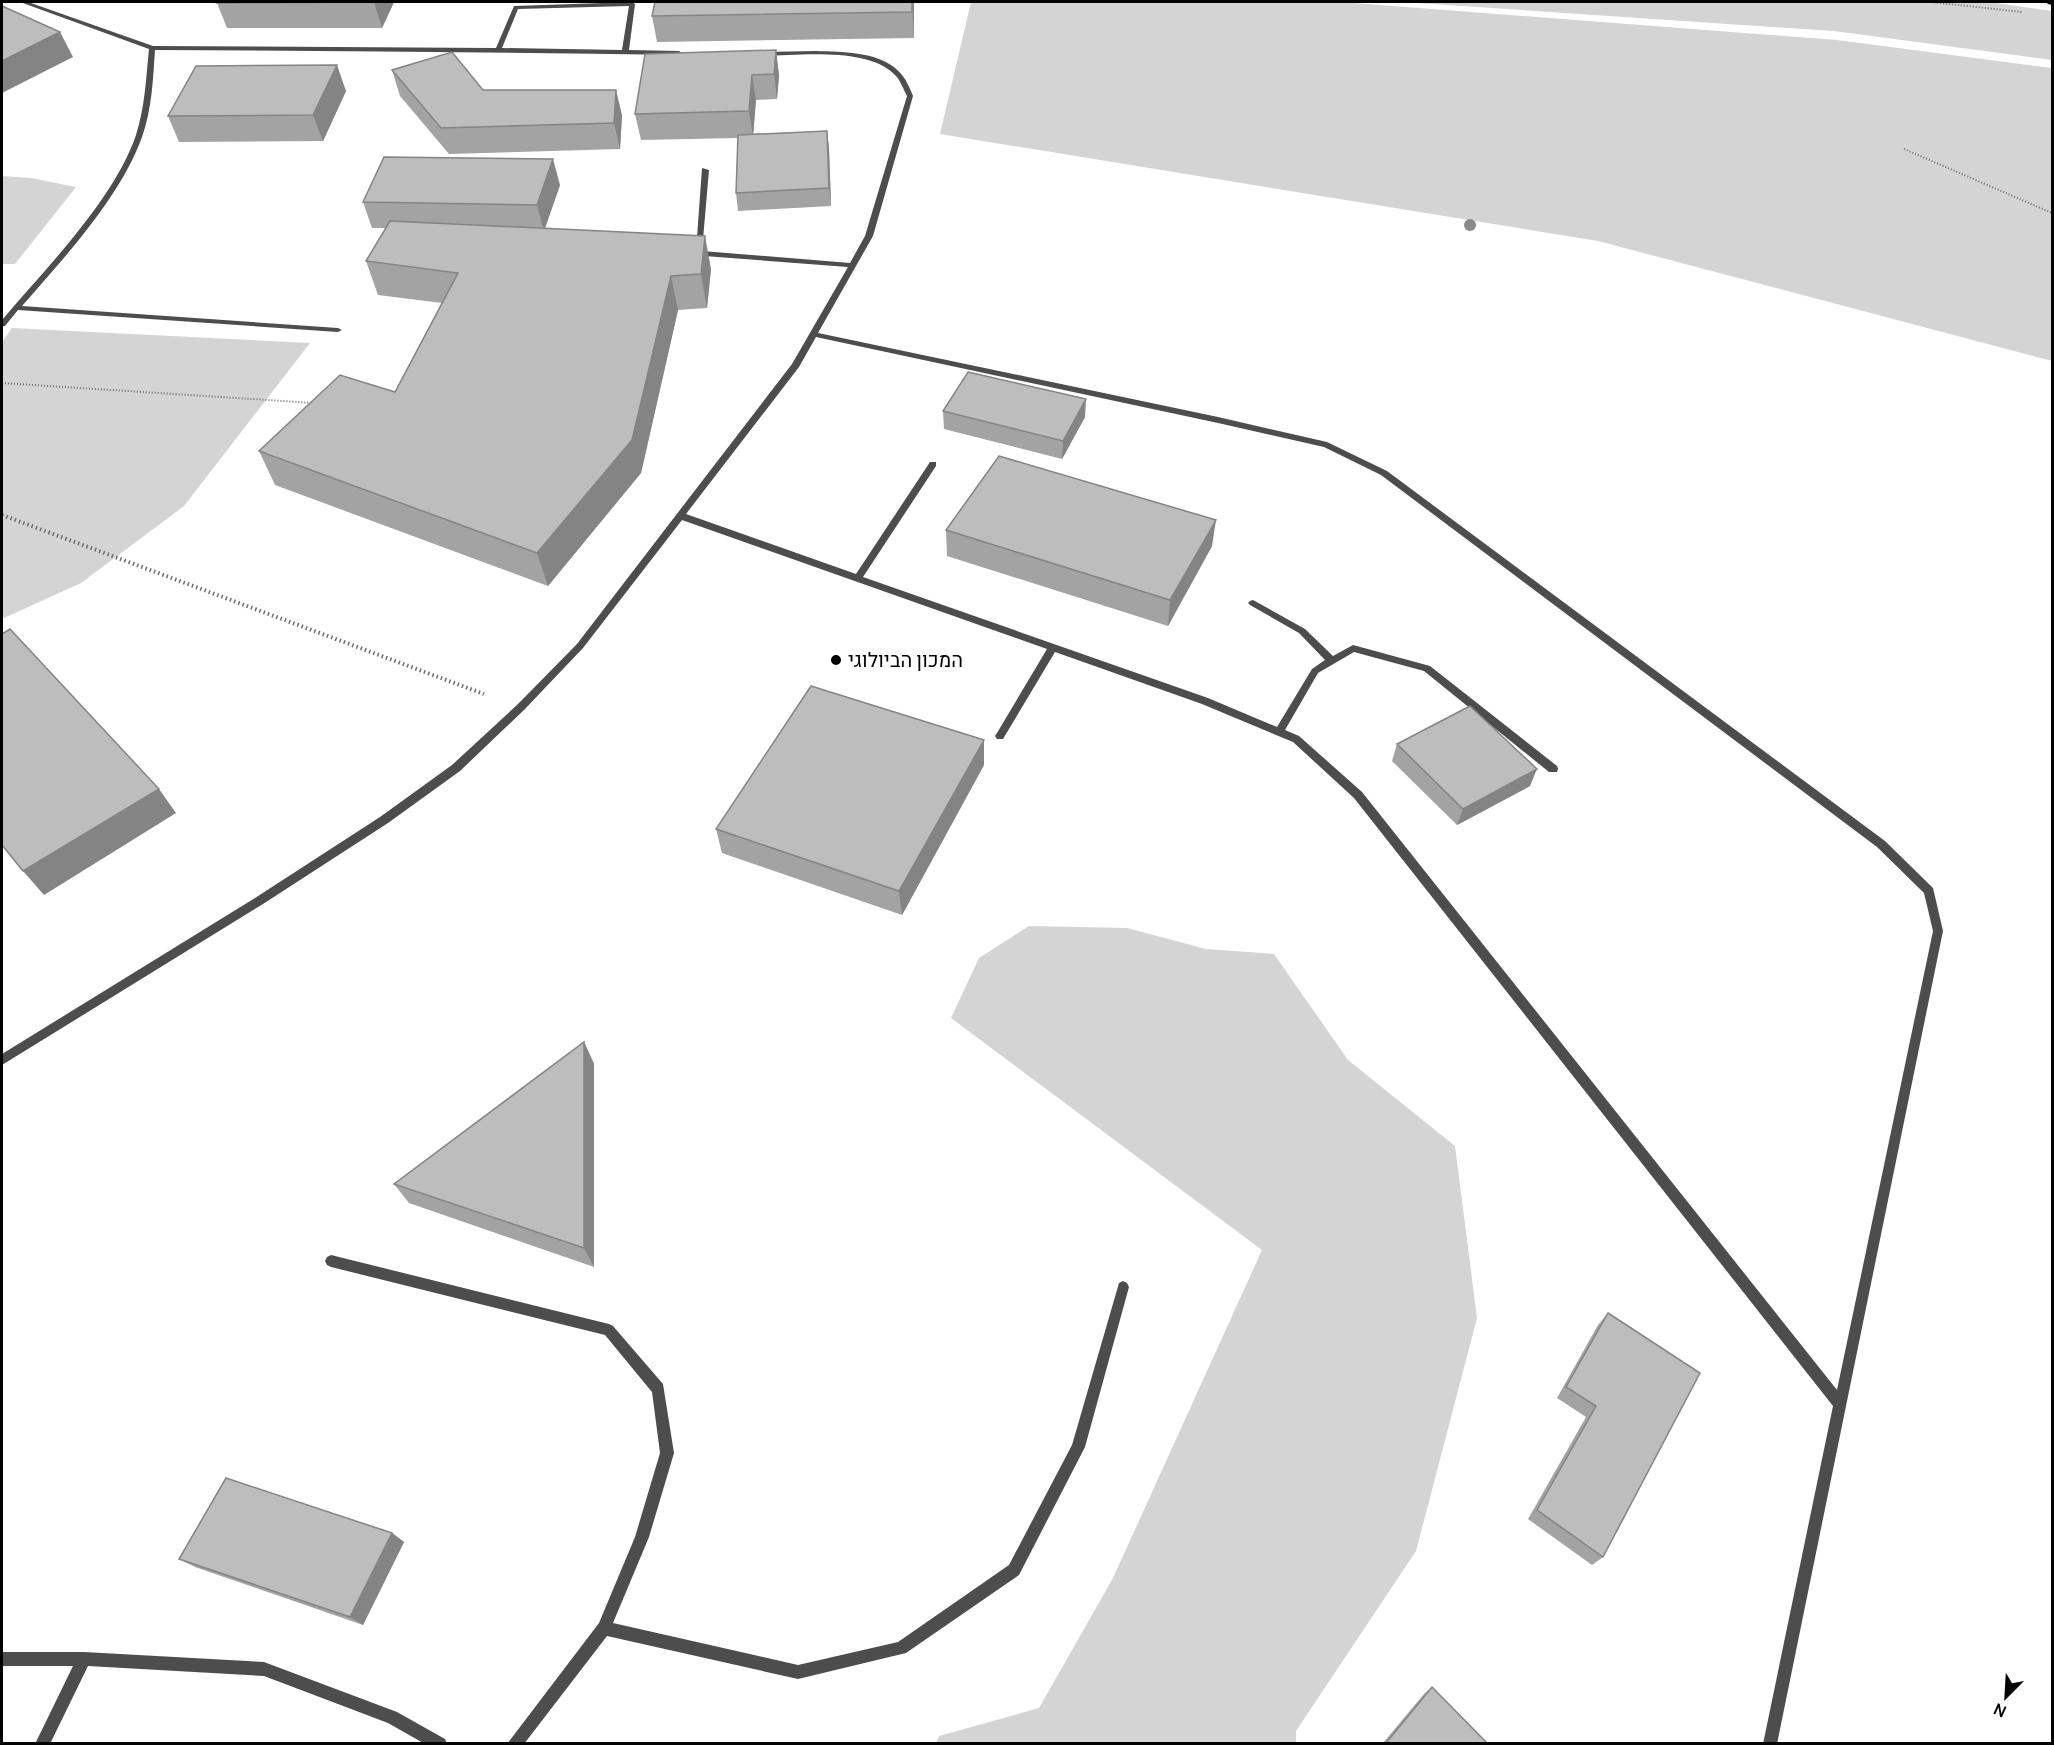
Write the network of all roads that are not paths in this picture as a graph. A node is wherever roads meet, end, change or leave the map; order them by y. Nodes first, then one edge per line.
1 (23, 2) edge
2 (152, 48) junction
3 (498, 50) junction
4 (625, 53) junction
5 (694, 53) edge
6 (752, 54) edge
7 (705, 170) dead end
8 (688, 253) edge
9 (699, 254) junction
10 (852, 265) junction
11 (16, 308) junction
12 (2, 324) edge
13 (338, 330) dead end
14 (813, 334) junction
15 (933, 464) dead end
16 (681, 516) junction
17 (858, 578) junction
18 (1253, 603) dead end
19 (1053, 647) junction
20 (1332, 661) junction
21 (1279, 732) junction
22 (1000, 735) dead end
23 (1553, 770) dead end
24 (2, 1060) edge
25 (331, 1261) dead end
26 (1123, 1287) dead end
27 (1840, 1404) junction
28 (604, 1628) junction
29 (2, 1659) edge
30 (84, 1659) junction
31 (42, 1743) edge
32 (440, 1743) edge
33 (514, 1743) edge
34 (1770, 1743) edge

1 - 2 street
2 - 3 street
2 - 11 street
3 - 4 street
3 - 4 street
4 - 5 street
6 - 10 street
7 - 9 street
8 - 9 street
9 - 10 street
10 - 14 street
11 - 12 street
11 - 13 street
14 - 16 street
14 - 27 street
15 - 17 street
16 - 17 street
16 - 24 street
17 - 19 street
18 - 20 street
19 - 21 street
19 - 22 street
20 - 21 street
20 - 23 street
21 - 27 street
25 - 28 street
26 - 28 street
27 - 34 street
28 - 33 street
29 - 30 street
30 - 31 street
30 - 32 street

